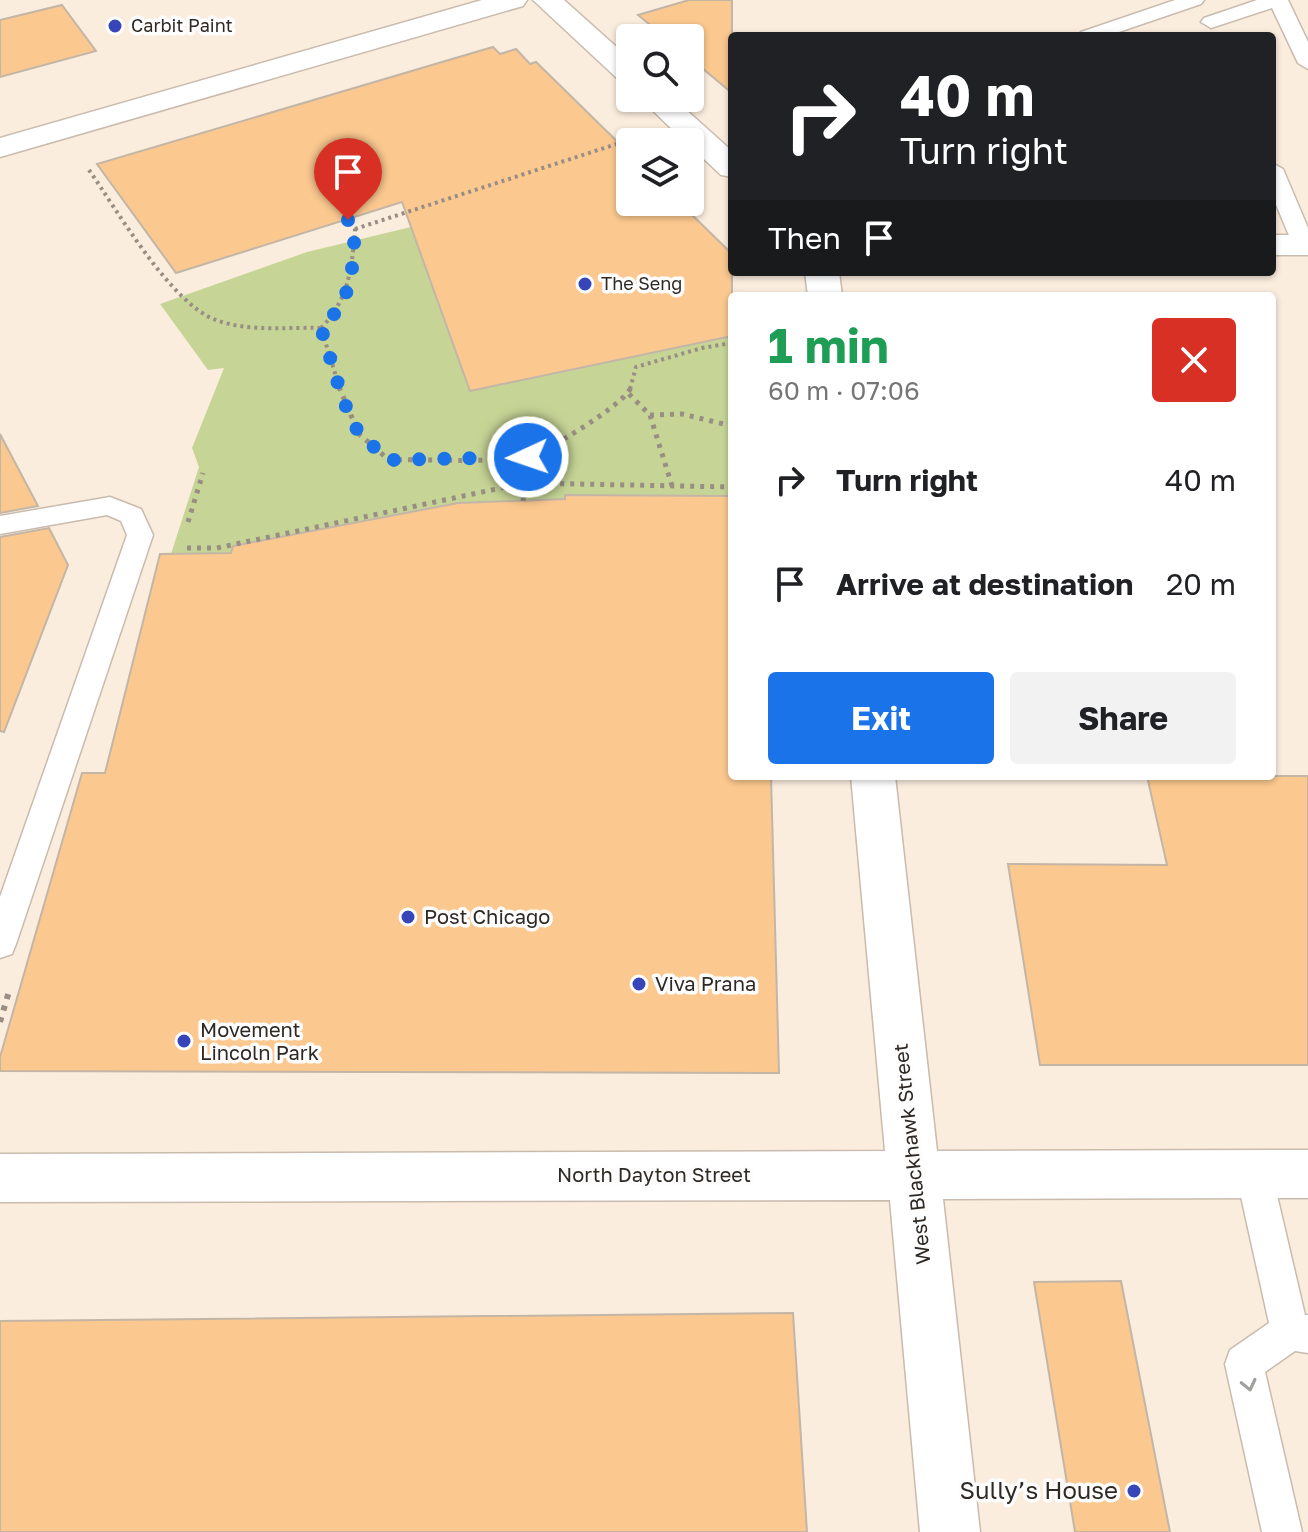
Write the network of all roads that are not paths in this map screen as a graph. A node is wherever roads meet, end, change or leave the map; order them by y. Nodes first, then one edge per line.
1 (513, 0) edge
2 (547, 0) edge
3 (1194, 0) edge
4 (1202, 0) edge
5 (1277, 0) edge
6 (1214, 29) edge
7 (1100, 32) edge
8 (616, 62) edge
9 (1308, 63) edge
10 (671, 112) edge
11 (0, 148) edge
12 (728, 160) edge
13 (1276, 182) edge
14 (1295, 245) edge
15 (0, 525) edge
16 (873, 780) edge
17 (0, 944) edge
18 (915, 1174) junction
19 (1254, 1174) junction
20 (1308, 1174) edge
21 (0, 1178) edge
22 (1299, 1332) edge
23 (950, 1532) edge
24 (1282, 1532) edge

1 - 11 street
2 - 8 street
3 - 7 lane
4 - 6 lane
5 - 6 lane
5 - 9 lane
10 - 12 street
13 - 14 lane
15 - 17 lane
16 - 18 street, West Blackhawk Street
18 - 19 street, North Dayton Street
18 - 21 street, North Dayton Street
18 - 23 street, West Blackhawk Street
19 - 20 street, North Dayton Street
19 - 22 lane
22 -> 24 lane

